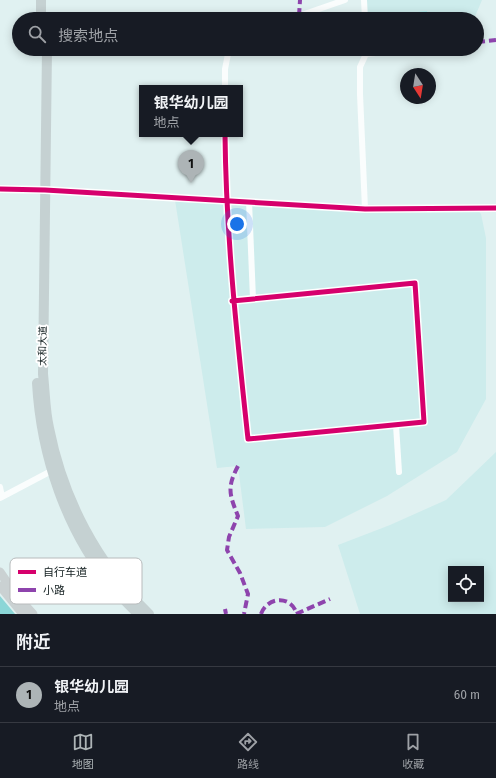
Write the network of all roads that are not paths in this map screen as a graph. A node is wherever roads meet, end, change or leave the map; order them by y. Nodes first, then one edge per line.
1 (41, 0) edge
2 (47, 0) edge
3 (345, 0) edge
4 (364, 0) edge
5 (40, 12) edge
6 (47, 12) edge
7 (310, 12) edge
8 (365, 12) edge
9 (40, 56) edge
10 (46, 56) edge
11 (228, 56) edge
12 (364, 56) edge
13 (225, 85) edge
14 (225, 137) edge
15 (0, 189) edge
16 (42, 190) junction
17 (226, 200) junction
18 (249, 201) junction
19 (496, 208) edge
20 (365, 209) junction
21 (253, 299) junction
22 (232, 301) junction
23 (396, 424) junction
24 (55, 469) junction
25 (399, 472) dead end
26 (0, 486) edge
27 (1, 497) edge
28 (92, 558) edge
29 (102, 558) edge
30 (0, 572) edge
31 (0, 586) edge
32 (10, 587) edge
33 (10, 598) edge
34 (15, 604) edge
35 (24, 604) edge
36 (129, 604) edge
37 (140, 604) edge
38 (23, 614) edge
39 (33, 614) edge
40 (138, 614) edge
41 (149, 614) edge

1 - 5 main road
2 - 6 main road
3 - 7 street
4 - 8 street
9 - 16 main road, 太和大道
10 - 16 main road, 太和大道
11 - 13 street
12 - 20 street
14 - 17 street
15 - 16 street
16 - 17 street
16 - 24 main road, 太和大道
17 - 18 street
17 - 22 street
18 - 20 street
18 - 21 street
19 - 20 street
21 - 22 street
21 - 23 street
22 - 23 street
23 - 25 street
24 - 27 street
24 - 28 main road, 太和大道
24 - 29 main road, 太和大道
26 - 27 street
30 - 32 street
31 - 33 street
34 - 38 street
35 - 39 street
36 - 40 main road, 太和大道
37 - 41 main road, 太和大道

